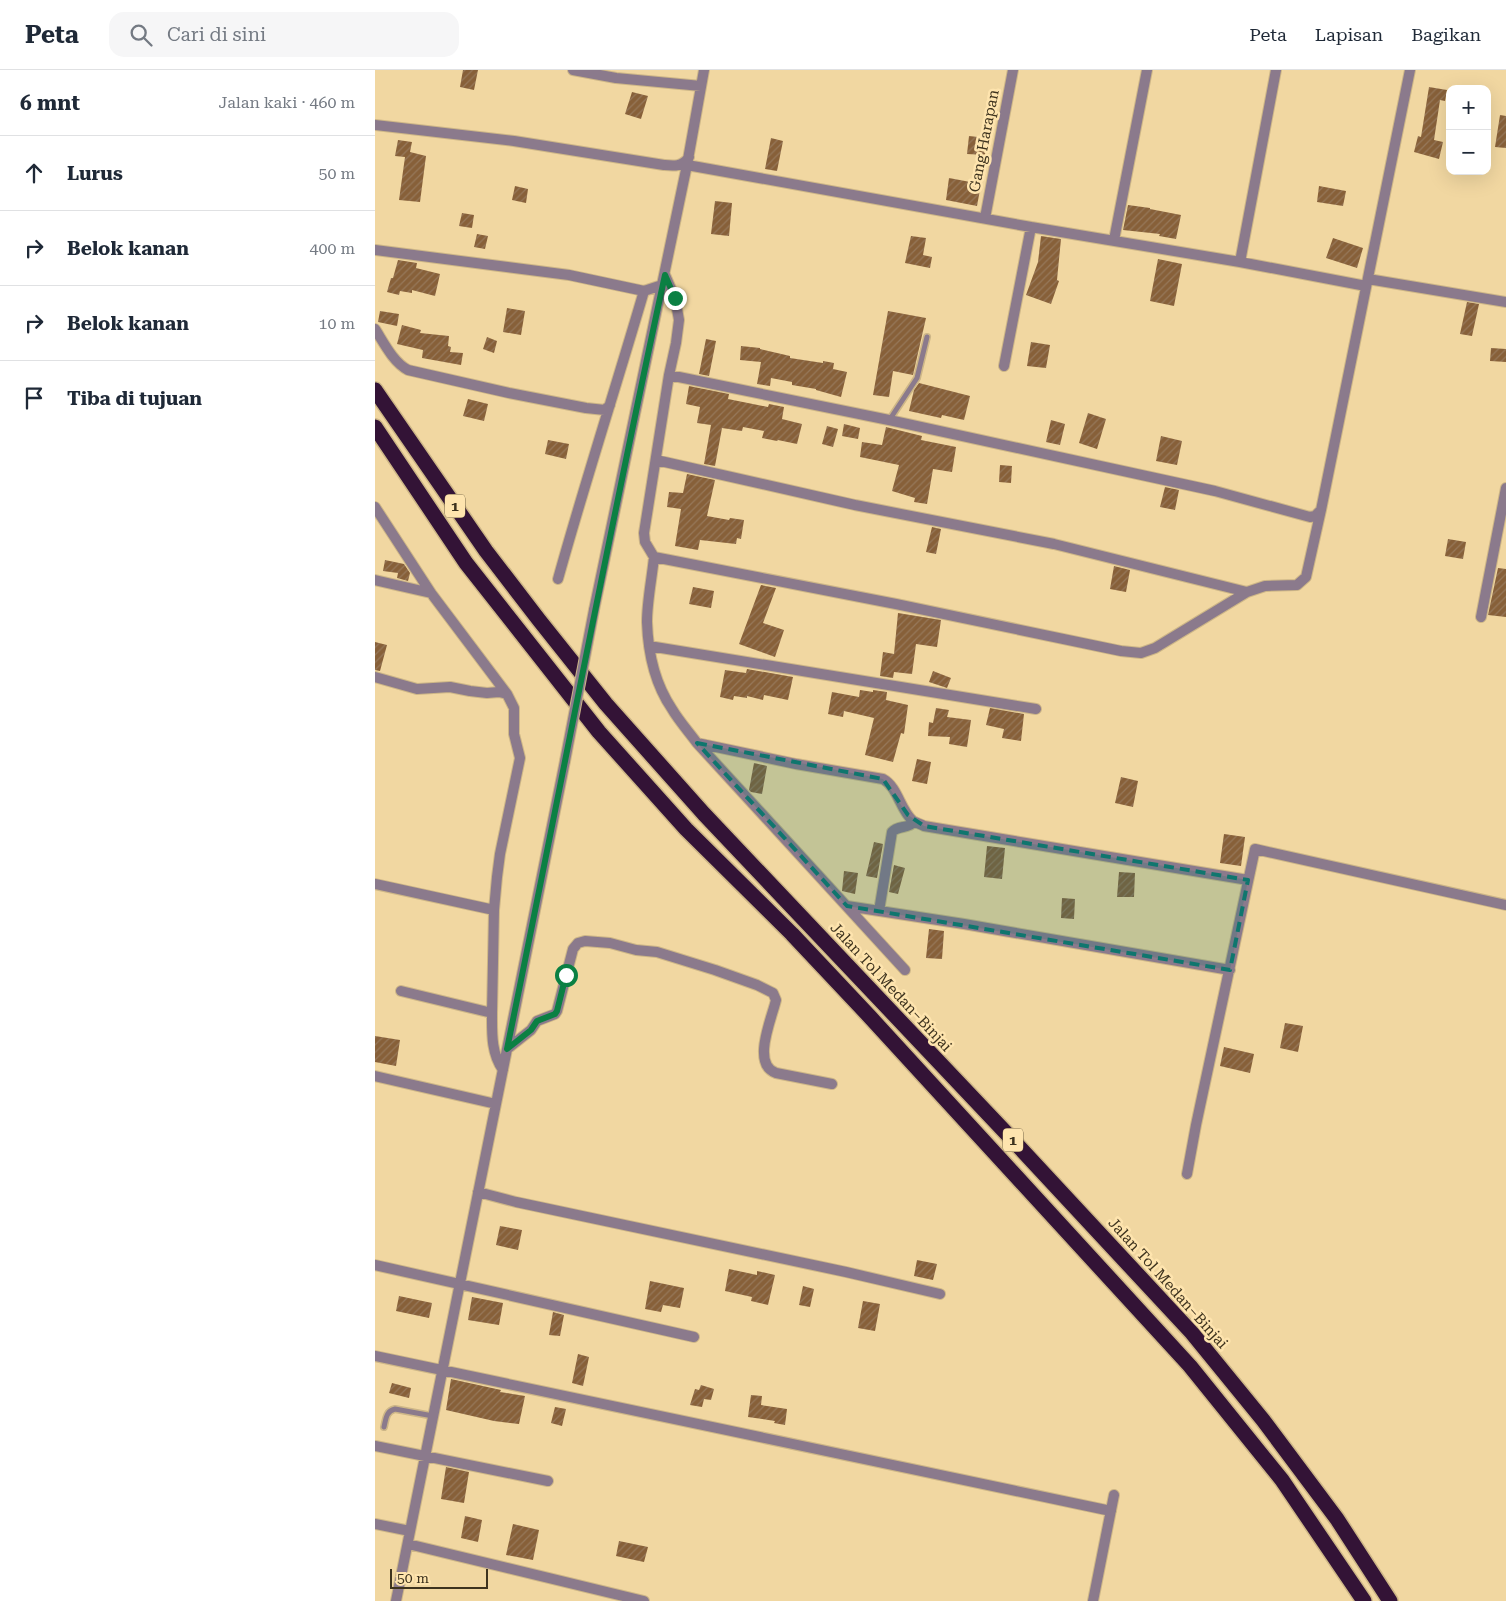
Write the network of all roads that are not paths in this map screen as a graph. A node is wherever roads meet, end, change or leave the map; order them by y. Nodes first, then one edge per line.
1 (573, 70) edge
2 (704, 70) edge
3 (1013, 70) edge
4 (1147, 70) edge
5 (1276, 70) edge
6 (1410, 70) edge
7 (701, 86) junction
8 (375, 124) edge
9 (688, 161) junction
10 (985, 218) junction
11 (1031, 227) junction
12 (1114, 240) junction
13 (375, 250) edge
14 (1240, 262) junction
15 (663, 280) junction
16 (1367, 282) junction
17 (643, 291) junction
18 (1506, 302) edge
19 (375, 329) edge
20 (927, 337) dead end
21 (1004, 366) dead end
22 (669, 375) junction
23 (375, 390) edge
24 (610, 405) junction
25 (889, 420) junction
26 (375, 427) edge
27 (656, 460) junction
28 (1506, 488) edge
29 (375, 507) edge
30 (1321, 510) junction
31 (654, 557) junction
32 (558, 579) dead end
33 (375, 580) edge
34 (1247, 592) junction
35 (431, 593) junction
36 (1481, 617) dead end
37 (649, 646) junction
38 (375, 677) edge
39 (507, 694) junction
40 (1037, 709) dead end
41 (697, 743) junction
42 (914, 822) junction
43 (1248, 880) junction
44 (375, 884) edge
45 (1506, 905) edge
46 (847, 906) junction
47 (494, 910) junction
48 (879, 911) junction
49 (905, 970) dead end
50 (1230, 970) junction
51 (401, 991) dead end
52 (492, 1013) junction
53 (507, 1049) junction
54 (503, 1070) junction
55 (375, 1076) edge
56 (832, 1084) dead end
57 (496, 1104) junction
58 (1187, 1174) dead end
59 (478, 1192) junction
60 (375, 1264) edge
61 (459, 1283) junction
62 (940, 1294) dead end
63 (695, 1337) dead end
64 (375, 1356) edge
65 (442, 1371) junction
66 (433, 1416) junction
67 (384, 1427) dead end
68 (375, 1446) edge
69 (426, 1455) junction
70 (547, 1481) dead end
71 (1114, 1495) dead end
72 (1111, 1511) junction
73 (375, 1524) edge
74 (410, 1531) junction
75 (408, 1544) junction
76 (396, 1601) edge
77 (644, 1601) edge
78 (1093, 1601) edge
79 (1364, 1601) edge
80 (1390, 1601) edge

1 - 7 street
2 - 7 street
3 - 10 street, Gang Harapan
4 - 12 street
5 - 14 street
6 - 16 street
7 - 9 street
8 - 9 street
9 - 10 street
9 - 15 street
10 - 11 street
11 - 12 street
11 - 21 street
12 - 14 street
13 - 17 street
14 - 16 street
15 - 17 street
15 - 22 street
15 - 53 street, bridge
16 - 18 street
16 - 30 street
17 - 24 street
19 - 24 street
20 - 25 lane
22 - 25 street
22 - 27 street
23 - 80 highway, Jalan Tol Medan–Binjai / 1
24 - 32 street
25 - 30 street
26 - 79 highway, 1
27 - 31 street
27 - 34 street
28 - 36 street
29 - 35 street
30 - 34 street
31 - 34 street
31 - 37 street
33 - 35 street
35 - 39 street
37 - 40 street
37 - 41 street
38 - 39 street
39 - 47 street
41 - 42 street
41 - 46 street
42 - 43 street
42 - 48 street
43 - 45 street
43 - 50 street
44 - 47 street
46 - 48 street
46 - 49 street
47 - 52 street
48 - 50 street
50 - 58 street
51 - 52 street
52 - 54 street
53 - 54 street
53 - 56 street
54 - 57 street
55 - 57 street
57 - 59 street
59 - 61 street
59 - 62 street
60 - 61 street
61 - 63 street
61 - 65 street
64 - 65 street
65 - 66 street
65 - 72 street
66 - 67 lane
66 - 69 street
68 - 69 street
69 - 70 street
69 - 74 street
71 - 72 street
72 - 78 street
73 - 74 street
74 - 75 street
75 - 76 street
75 - 77 street

